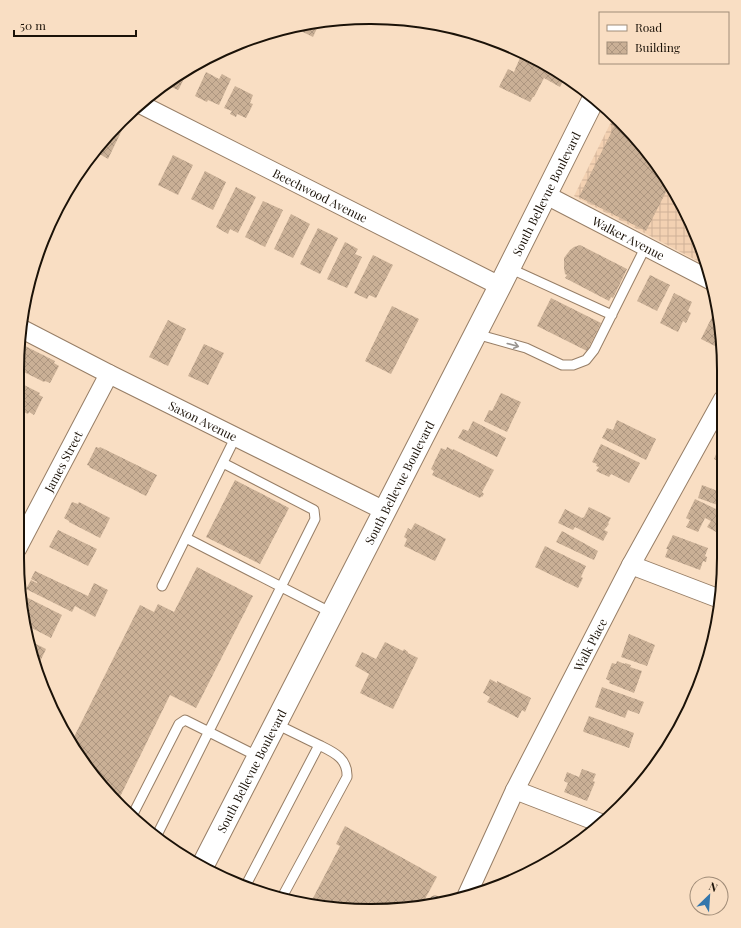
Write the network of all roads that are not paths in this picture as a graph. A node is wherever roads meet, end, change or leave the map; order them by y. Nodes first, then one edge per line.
1 (591, 104) edge
2 (146, 107) edge
3 (546, 195) junction
4 (646, 246) junction
5 (505, 277) junction
6 (704, 277) edge
7 (612, 315) junction
8 (26, 331) edge
9 (476, 334) junction
10 (108, 374) junction
11 (717, 410) edge
12 (236, 436) junction
13 (223, 463) junction
14 (385, 511) junction
15 (24, 536) edge
16 (186, 538) junction
17 (631, 565) junction
18 (162, 586) dead end
19 (281, 587) junction
20 (715, 597) edge
21 (332, 613) junction
22 (276, 724) junction
23 (209, 731) junction
24 (319, 745) junction
25 (258, 757) junction
26 (515, 790) junction
27 (134, 811) edge
28 (595, 821) edge
29 (159, 831) edge
30 (205, 862) edge
31 (248, 882) edge
32 (470, 889) edge
33 (284, 893) edge

1 - 3 main road, South Bellevue Boulevard
2 - 5 street, Beechwood Avenue
3 - 4 street, Walker Avenue
3 - 5 main road, South Bellevue Boulevard
4 - 6 street, Walker Avenue
4 - 7 lane
5 - 7 lane
5 - 9 main road, South Bellevue Boulevard
9 -> 7 lane
8 - 10 street, Saxon Avenue
9 - 14 main road, South Bellevue Boulevard
10 - 12 street, Saxon Avenue
10 - 15 street, James Street
11 - 17 street, Walk Place
12 - 13 lane
12 - 14 street, Saxon Avenue
13 - 16 lane
13 - 19 lane
14 - 21 main road, South Bellevue Boulevard
16 - 18 lane
16 - 19 lane
17 - 20 street
17 - 26 street, Walk Place
19 - 21 lane
19 - 23 lane
21 - 22 main road, South Bellevue Boulevard
22 - 24 lane
22 - 25 main road, South Bellevue Boulevard
23 - 25 lane
23 - 27 lane
23 - 29 lane
24 - 31 lane
24 - 33 lane
25 - 30 main road, South Bellevue Boulevard
26 - 28 street
26 - 32 street, Walk Place

